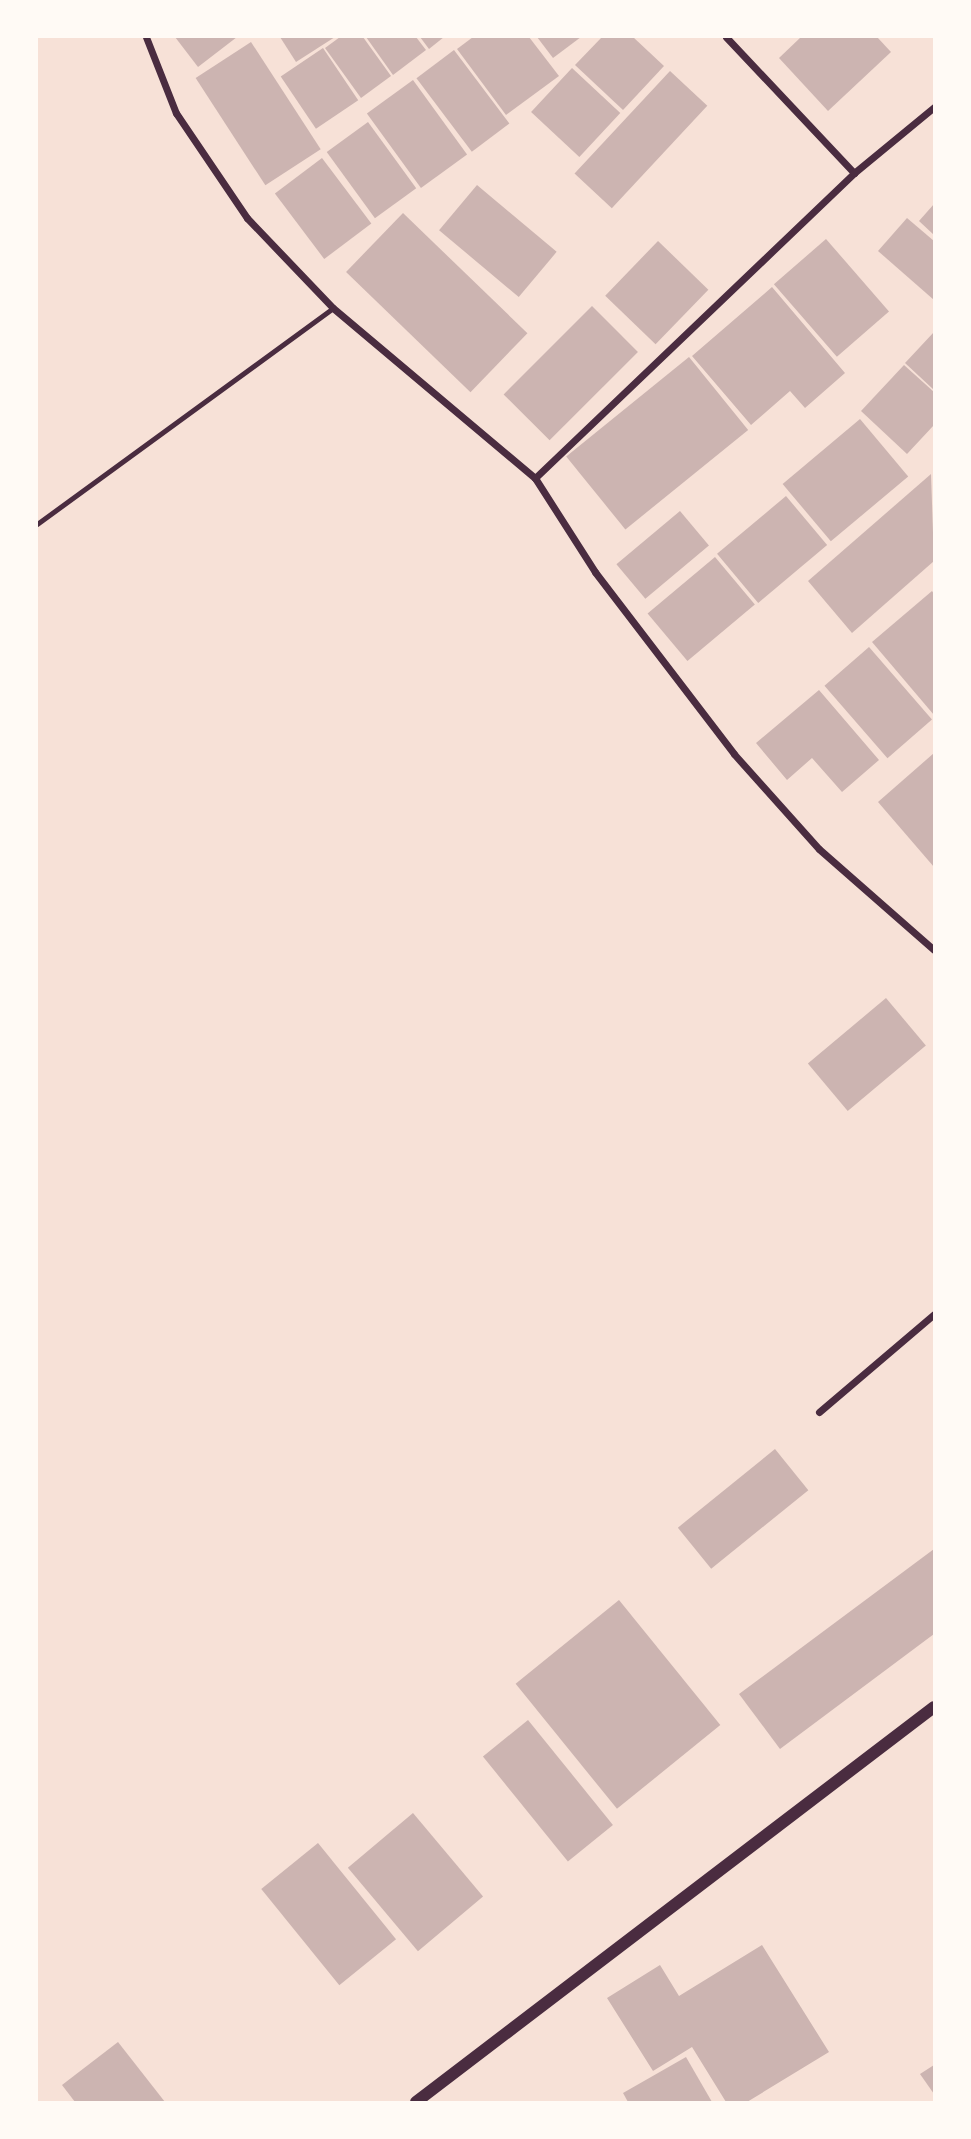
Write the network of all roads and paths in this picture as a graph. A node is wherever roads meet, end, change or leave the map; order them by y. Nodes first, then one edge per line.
1 (146, 37) edge
2 (726, 37) edge
3 (933, 109) edge
4 (854, 173) junction
5 (333, 309) junction
6 (535, 478) junction
7 (37, 524) edge
8 (934, 950) edge
9 (934, 1314) edge
10 (819, 1412) dead end
11 (934, 1707) edge
12 (416, 2102) edge

1 - 5 street
2 - 4 street
3 - 4 street
4 - 6 street
5 - 6 street
5 - 7 lane
6 - 8 street
9 - 10 street
11 - 12 street

